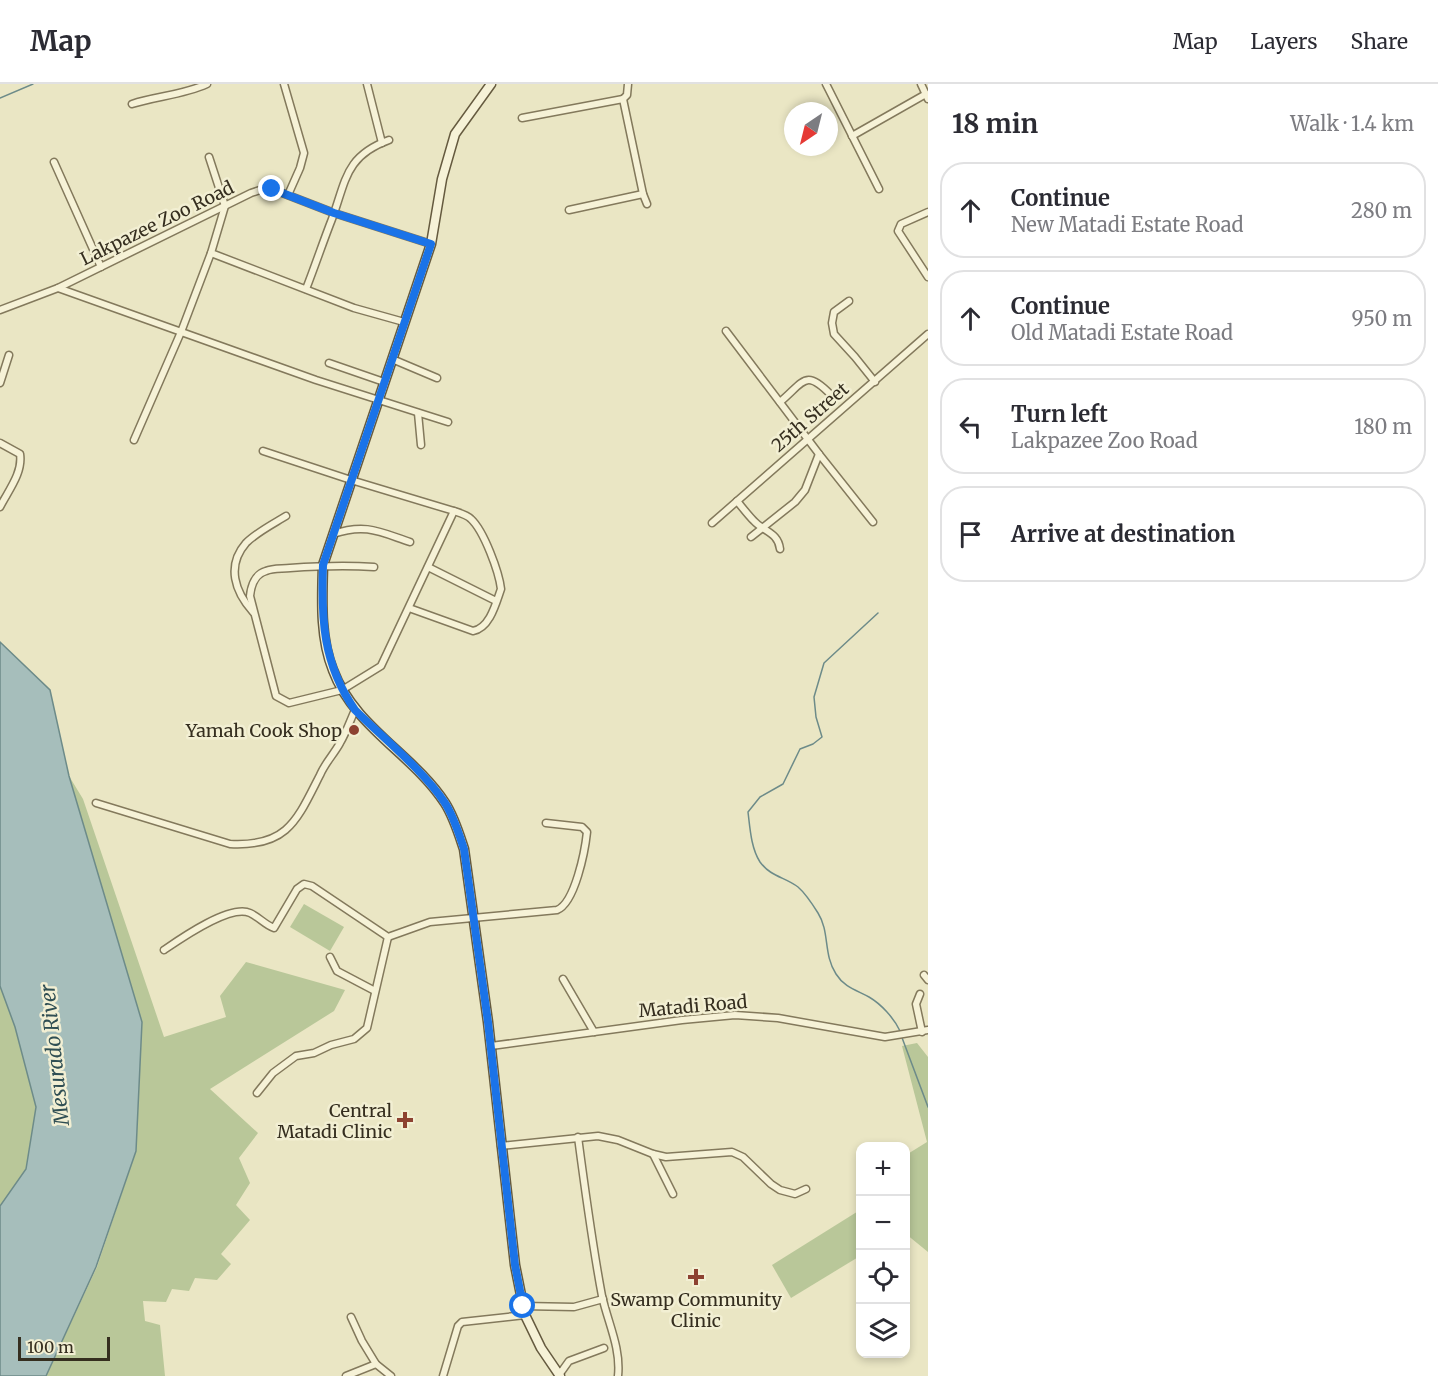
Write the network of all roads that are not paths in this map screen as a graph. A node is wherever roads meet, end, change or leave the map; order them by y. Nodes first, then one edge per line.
1 (207, 84) edge
2 (284, 84) edge
3 (367, 84) edge
4 (491, 84) edge
5 (628, 84) edge
6 (826, 84) edge
7 (921, 84) edge
8 (927, 97) edge
9 (623, 99) junction
10 (132, 104) dead end
11 (522, 117) dead end
12 (852, 136) junction
13 (389, 140) dead end
14 (381, 143) junction
15 (209, 157) dead end
16 (54, 162) dead end
17 (879, 189) dead end
18 (643, 194) junction
19 (288, 195) junction
20 (647, 204) dead end
21 (225, 207) junction
22 (569, 210) dead end
23 (928, 212) edge
24 (334, 213) junction
25 (431, 244) junction
26 (211, 253) junction
27 (101, 267) junction
28 (928, 277) edge
29 (58, 288) junction
30 (306, 289) junction
31 (849, 300) dead end
32 (0, 310) edge
33 (404, 322) junction
34 (726, 331) dead end
35 (181, 332) junction
36 (928, 334) edge
37 (9, 355) dead end
38 (392, 359) junction
39 (329, 363) dead end
40 (437, 378) dead end
41 (384, 382) junction
42 (875, 382) junction
43 (0, 383) edge
44 (831, 394) dead end
45 (379, 401) junction
46 (780, 402) junction
47 (418, 413) junction
48 (448, 422) dead end
49 (808, 438) junction
50 (134, 441) dead end
51 (0, 443) edge
52 (421, 445) dead end
53 (263, 451) dead end
54 (819, 454) junction
55 (351, 480) junction
56 (737, 501) junction
57 (0, 507) edge
58 (454, 511) junction
59 (286, 516) dead end
60 (873, 522) dead end
61 (712, 523) dead end
62 (764, 528) junction
63 (333, 534) junction
64 (751, 537) dead end
65 (410, 542) dead end
66 (780, 549) dead end
67 (323, 565) junction
68 (374, 567) dead end
69 (428, 567) junction
70 (496, 601) junction
71 (409, 608) junction
72 (254, 614) junction
73 (342, 690) junction
74 (355, 710) junction
75 (96, 803) dead end
76 (546, 823) dead end
77 (474, 919) junction
78 (388, 937) junction
79 (164, 950) dead end
80 (330, 957) dead end
81 (563, 979) dead end
82 (375, 991) junction
83 (920, 994) dead end
84 (925, 1031) edge
85 (594, 1032) junction
86 (491, 1046) junction
87 (257, 1093) dead end
88 (578, 1137) junction
89 (501, 1146) junction
90 (653, 1154) junction
91 (806, 1189) dead end
92 (673, 1194) dead end
93 (603, 1299) junction
94 (523, 1306) junction
95 (525, 1315) junction
96 (351, 1317) dead end
97 (604, 1348) dead end
98 (376, 1364) junction
99 (346, 1376) edge
100 (391, 1376) edge
101 (443, 1376) edge
102 (560, 1376) edge
103 (618, 1376) edge

1 - 10 street
2 - 19 street
3 - 14 street
4 - 25 street
5 - 9 street
6 - 12 street
7 - 8 street
8 - 12 street
9 - 11 street
9 - 18 street
12 - 17 street
13 - 14 street
14 - 24 street
15 - 21 street
16 - 27 street
18 - 20 street
18 - 22 street
19 - 21 street, Lakpazee Zoo Road
19 - 24 street, Lakpazee Zoo Road
21 - 26 street
21 - 27 street, Lakpazee Zoo Road
23 - 28 street
24 - 25 street, Lakpazee Zoo Road
24 - 30 street
25 - 33 street
26 - 30 street
26 - 35 street
27 - 29 street, Lakpazee Zoo Road
29 - 32 street, Lakpazee Zoo Road
29 - 35 street
30 - 33 street
31 - 42 street
33 - 38 street
34 - 46 street
35 - 45 street
35 - 50 street
36 - 42 street, 25th Street
37 - 43 street
38 - 40 street
38 - 41 street
39 - 41 street
41 - 45 street
42 - 49 street, 25th Street
44 - 46 street
45 - 47 street
45 - 55 street
46 - 49 street
47 - 48 street
47 - 52 street
49 - 54 street
49 - 56 street, 25th Street
51 - 57 street
53 - 55 street
54 - 60 street
54 - 62 street
55 - 58 street
55 - 63 street
56 - 61 street, 25th Street
56 - 62 street
58 - 69 street
58 - 70 street
59 - 72 street
62 - 64 street
62 - 66 street
63 - 65 street
63 - 67 street
67 - 68 street
67 - 72 street
67 - 73 street
69 - 70 street
69 - 71 street
70 - 71 street
71 - 73 street
72 - 73 street
73 - 74 street
74 - 75 street
74 - 77 street
76 - 77 street
77 - 78 street
77 - 86 street
78 - 79 street
78 - 82 street
80 - 82 street
81 - 85 street
82 - 87 street
83 - 84 street
84 - 85 street, Matadi Road
85 - 86 street, Matadi Road
86 - 89 street
88 - 89 street
88 - 90 street
88 - 93 street
89 - 94 street
90 - 91 street
90 - 92 street
93 - 94 street
93 - 103 street
94 - 95 street
95 - 101 street
95 - 102 street
96 - 98 street
97 - 102 street
98 - 99 street
98 - 100 street

